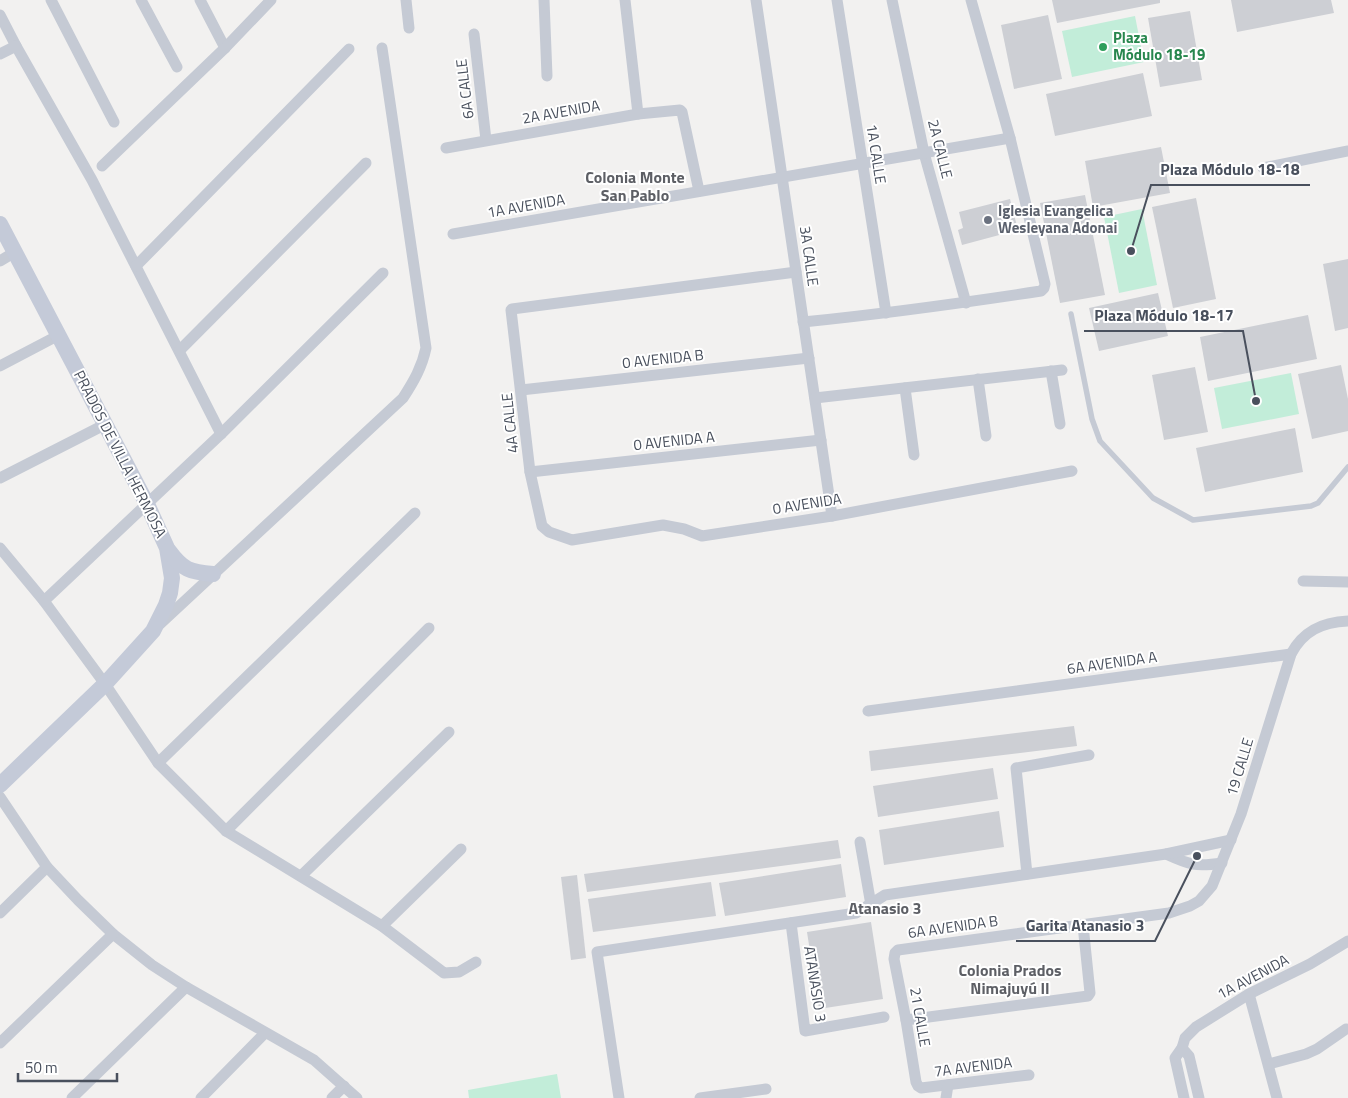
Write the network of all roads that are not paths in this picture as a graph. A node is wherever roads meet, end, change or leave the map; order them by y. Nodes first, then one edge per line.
1 (51, 0) edge
2 (141, 0) edge
3 (200, 0) edge
4 (270, 0) edge
5 (406, 0) edge
6 (544, 0) edge
7 (625, 0) edge
8 (756, 0) edge
9 (837, 0) edge
10 (892, 0) edge
11 (972, 0) edge
12 (0, 14) edge
13 (409, 28) dead end
14 (474, 34) dead end
15 (16, 46) junction
16 (225, 48) junction
17 (382, 48) dead end
18 (349, 50) dead end
19 (0, 54) edge
20 (177, 67) dead end
21 (547, 76) dead end
22 (638, 114) junction
23 (114, 122) dead end
24 (1010, 138) junction
25 (486, 140) junction
26 (446, 148) dead end
27 (1348, 151) edge
28 (924, 153) junction
29 (366, 163) dead end
30 (863, 163) junction
31 (102, 166) dead end
32 (1263, 168) dead end
33 (782, 177) junction
34 (699, 192) junction
35 (0, 224) edge
36 (453, 234) dead end
37 (15, 252) junction
38 (0, 260) edge
39 (136, 266) junction
40 (796, 272) junction
41 (383, 274) dead end
42 (966, 303) junction
43 (886, 313) junction
44 (1071, 314) dead end
45 (804, 322) junction
46 (59, 335) junction
47 (180, 350) junction
48 (809, 358) junction
49 (0, 366) edge
50 (978, 380) junction
51 (905, 388) junction
52 (521, 390) junction
53 (815, 398) junction
54 (106, 424) junction
55 (1060, 424) dead end
56 (221, 434) junction
57 (986, 436) dead end
58 (821, 440) junction
59 (914, 455) dead end
60 (1348, 467) edge
61 (1072, 471) dead end
62 (530, 472) junction
63 (0, 478) edge
64 (147, 504) junction
65 (415, 513) dead end
66 (832, 516) junction
67 (548, 532) joint
68 (0, 548) edge
69 (167, 548) junction
70 (213, 574) junction
71 (1303, 581) dead end
72 (1348, 582) edge
73 (44, 600) junction
74 (1348, 621) edge
75 (429, 628) dead end
76 (153, 631) junction
77 (1291, 654) junction
78 (105, 684) junction
79 (868, 711) dead end
80 (449, 732) dead end
81 (1089, 755) dead end
82 (158, 763) junction
83 (0, 785) edge
84 (0, 797) edge
85 (226, 830) junction
86 (1231, 840) junction
87 (860, 842) dead end
88 (461, 849) dead end
89 (1166, 854) junction
90 (1222, 863) junction
91 (47, 867) junction
92 (1027, 874) junction
93 (301, 876) junction
94 (1212, 886) joint
95 (871, 905) junction
96 (0, 913) edge
97 (791, 923) junction
98 (1083, 924) junction
99 (382, 926) junction
100 (113, 934) junction
101 (1348, 941) edge
102 (898, 950) joint
103 (476, 962) dead end
104 (186, 987) junction
105 (1249, 994) junction
106 (884, 1017) dead end
107 (906, 1020) junction
108 (1346, 1029) dead end
109 (265, 1033) junction
110 (0, 1043) edge
111 (1182, 1048) junction
112 (1269, 1064) junction
113 (1029, 1075) dead end
114 (948, 1085) junction
115 (344, 1086) junction
116 (921, 1088) joint
117 (766, 1089) dead end
118 (72, 1098) edge
119 (201, 1098) edge
120 (332, 1098) edge
121 (357, 1098) edge
122 (619, 1098) edge
123 (700, 1098) edge
124 (946, 1098) edge
125 (1184, 1098) edge
126 (1199, 1098) edge
127 (1277, 1098) edge

1 - 23 street
2 - 20 street
3 - 16 street
4 - 16 street
5 - 13 street
6 - 21 street
7 - 22 street
8 - 33 street, 3A CALLE
9 - 30 street, 1A CALLE
10 - 28 street, 2A CALLE
11 - 24 street
12 - 15 street
14 - 25 street, 6A CALLE
15 - 19 street
15 - 39 street
16 - 31 street
17 - 70 street
18 - 39 street
22 - 25 street, 2A AVENIDA
22 - 34 street, 2A AVENIDA
24 - 28 street
24 - 42 street
25 - 26 street, 2A AVENIDA
27 - 32 street
28 - 30 street
28 - 42 street, 2A CALLE
29 - 47 street
30 - 33 street
30 - 43 street, 1A CALLE
33 - 34 street, 1A AVENIDA
33 - 40 street, 3A CALLE
34 - 36 street, 1A AVENIDA
35 - 37 main road, PRADOS DE VILLA HERMOSA
37 - 38 street
37 - 46 main road, PRADOS DE VILLA HERMOSA
39 - 47 street
40 - 45 street, 3A CALLE
40 - 52 street, 4A CALLE
41 - 56 street
42 - 43 street
43 - 45 street
44 - 60 lane
45 - 48 street, 3A CALLE
46 - 49 street
46 - 54 main road, PRADOS DE VILLA HERMOSA
47 - 56 street
48 - 52 street, 0 AVENIDA B
48 - 53 street, 3A CALLE
50 - 51 street
50 - 55 street
50 - 57 street
51 - 53 street
51 - 59 street
52 - 62 street, 4A CALLE
53 - 58 street, 3A CALLE
54 - 63 street
54 - 64 main road, PRADOS DE VILLA HERMOSA
56 - 64 street
58 - 62 street, 0 AVENIDA A
58 - 66 street, 3A CALLE
61 - 66 street, 0 AVENIDA
62 - 67 street, 4A CALLE
64 - 69 main road, PRADOS DE VILLA HERMOSA
64 - 73 street
65 - 82 street
66 - 67 street, 0 AVENIDA
68 - 73 street
69 - 70 main road
69 - 76 main road, PRADOS DE VILLA HERMOSA
70 - 76 street
71 - 72 street
73 - 78 street
74 - 77 street
75 - 85 street
76 - 78 main road, PRADOS DE VILLA HERMOSA
77 - 79 street, 6A AVENIDA A
77 - 86 street, 19 CALLE
78 - 82 street
78 - 83 main road, PRADOS DE VILLA HERMOSA
80 - 93 street
81 - 92 street
82 - 85 street
84 - 91 street
85 - 93 street
86 - 89 street
86 - 90 street, 19 CALLE
87 - 95 street
88 - 99 street
89 - 90 street
89 - 92 street
90 - 94 street, 19 CALLE
91 - 96 street
91 - 100 street
92 - 95 street
93 - 99 street
94 - 98 street, 6A AVENIDA B
95 - 97 street
97 - 106 street, ATANASIO 3
97 - 122 street
98 - 102 street, 6A AVENIDA B
98 - 107 street
99 - 103 street
100 - 104 street
100 - 110 street
101 - 105 street, 1A AVENIDA
102 - 107 street, 21 CALLE
104 - 109 street
104 - 118 street
105 - 111 street, 1A AVENIDA
105 - 112 street
107 - 116 street, 21 CALLE
108 - 112 street
109 - 115 street
109 - 119 street
111 - 125 street
111 - 126 street
112 - 127 street
113 - 114 street, 7A AVENIDA
114 - 116 street, 7A AVENIDA
114 - 124 street
115 - 120 street
115 - 121 street
117 - 123 street

